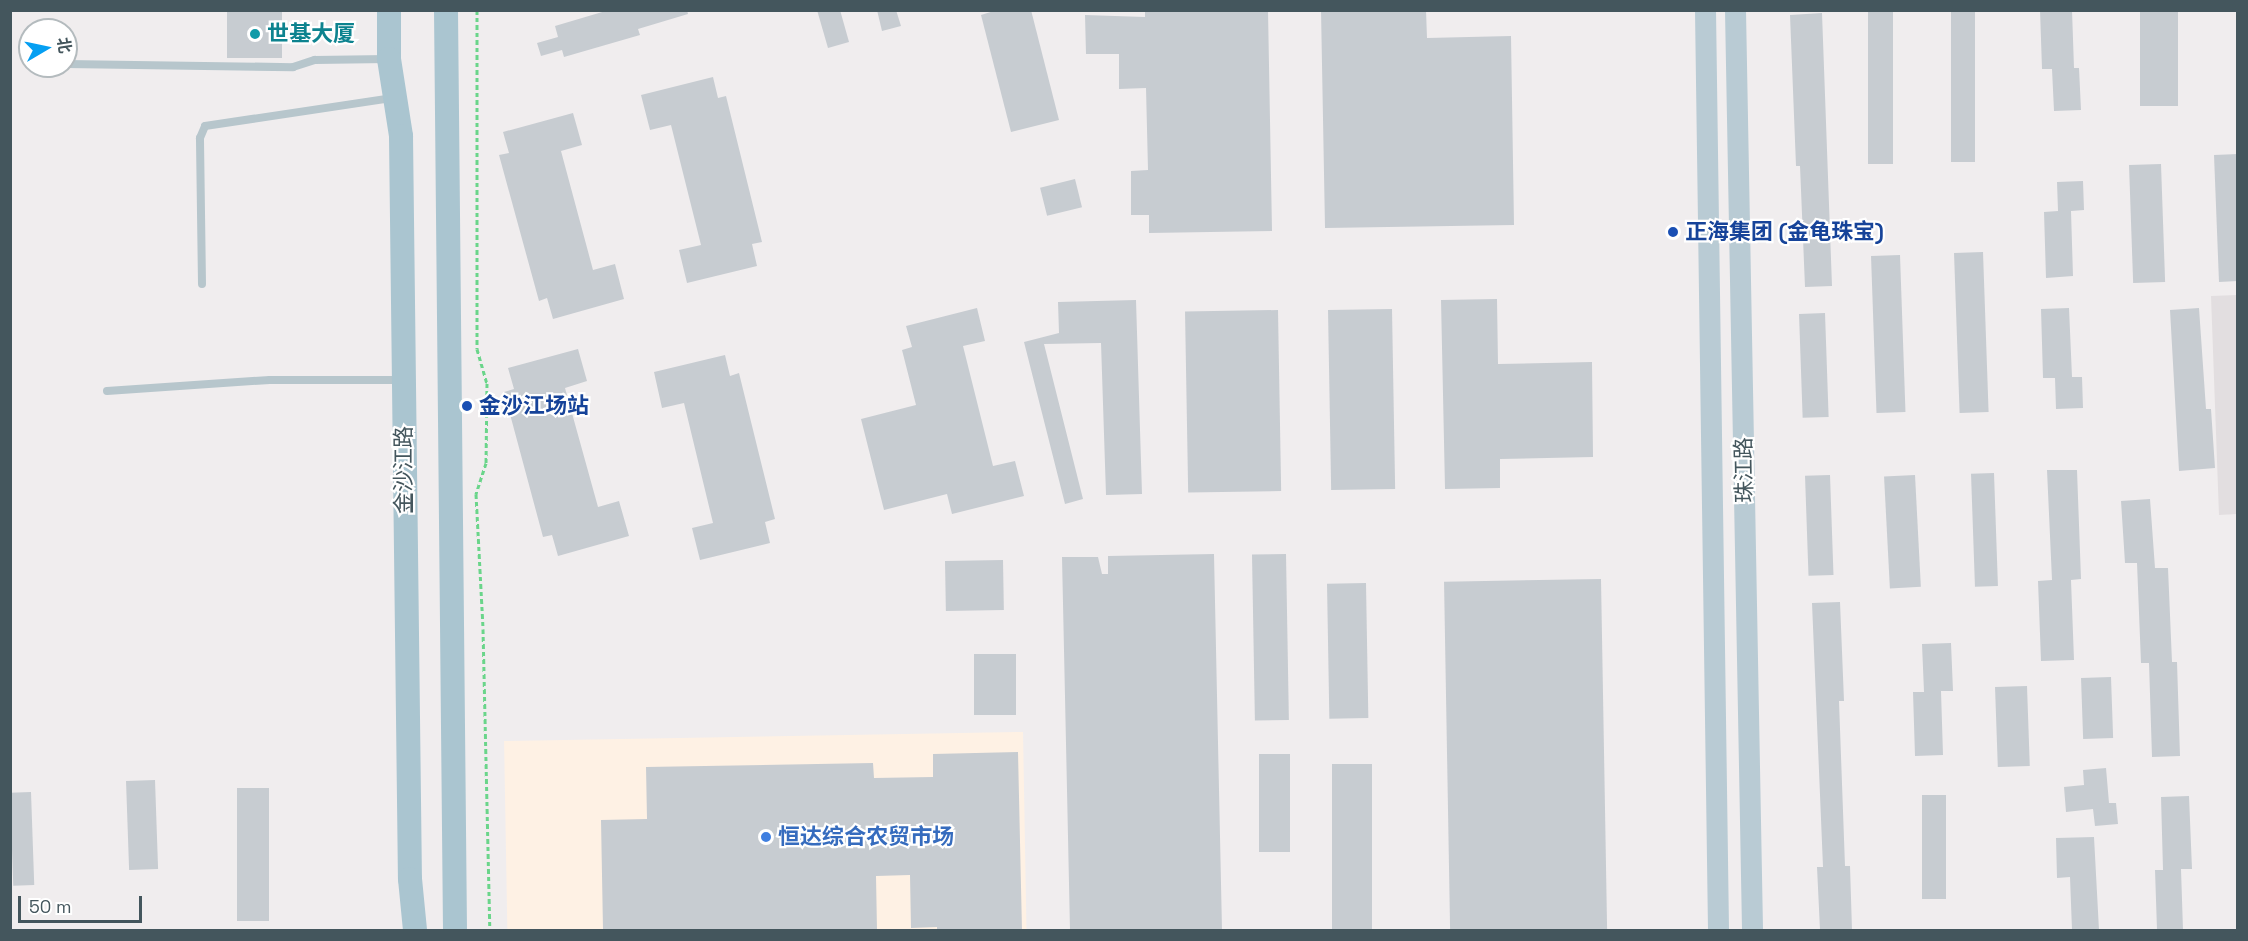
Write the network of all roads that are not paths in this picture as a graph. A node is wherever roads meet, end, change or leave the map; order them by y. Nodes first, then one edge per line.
1 (389, 10) edge
2 (446, 10) edge
3 (1705, 10) edge
4 (1736, 10) edge
5 (389, 59) junction
6 (78, 64) edge
7 (395, 98) junction
8 (202, 284) dead end
9 (404, 380) junction
10 (107, 391) dead end
11 (415, 930) edge
12 (455, 930) edge
13 (1718, 930) edge
14 (1752, 930) edge

1 - 5 main road, 金沙江路
2 - 12 main road, 金沙江路
3 - 13 main road
4 - 14 main road, 珠江路
5 - 6 lane
5 - 7 main road, 金沙江路
7 - 8 lane
7 - 9 main road, 金沙江路
9 - 10 lane
9 - 11 main road, 金沙江路

